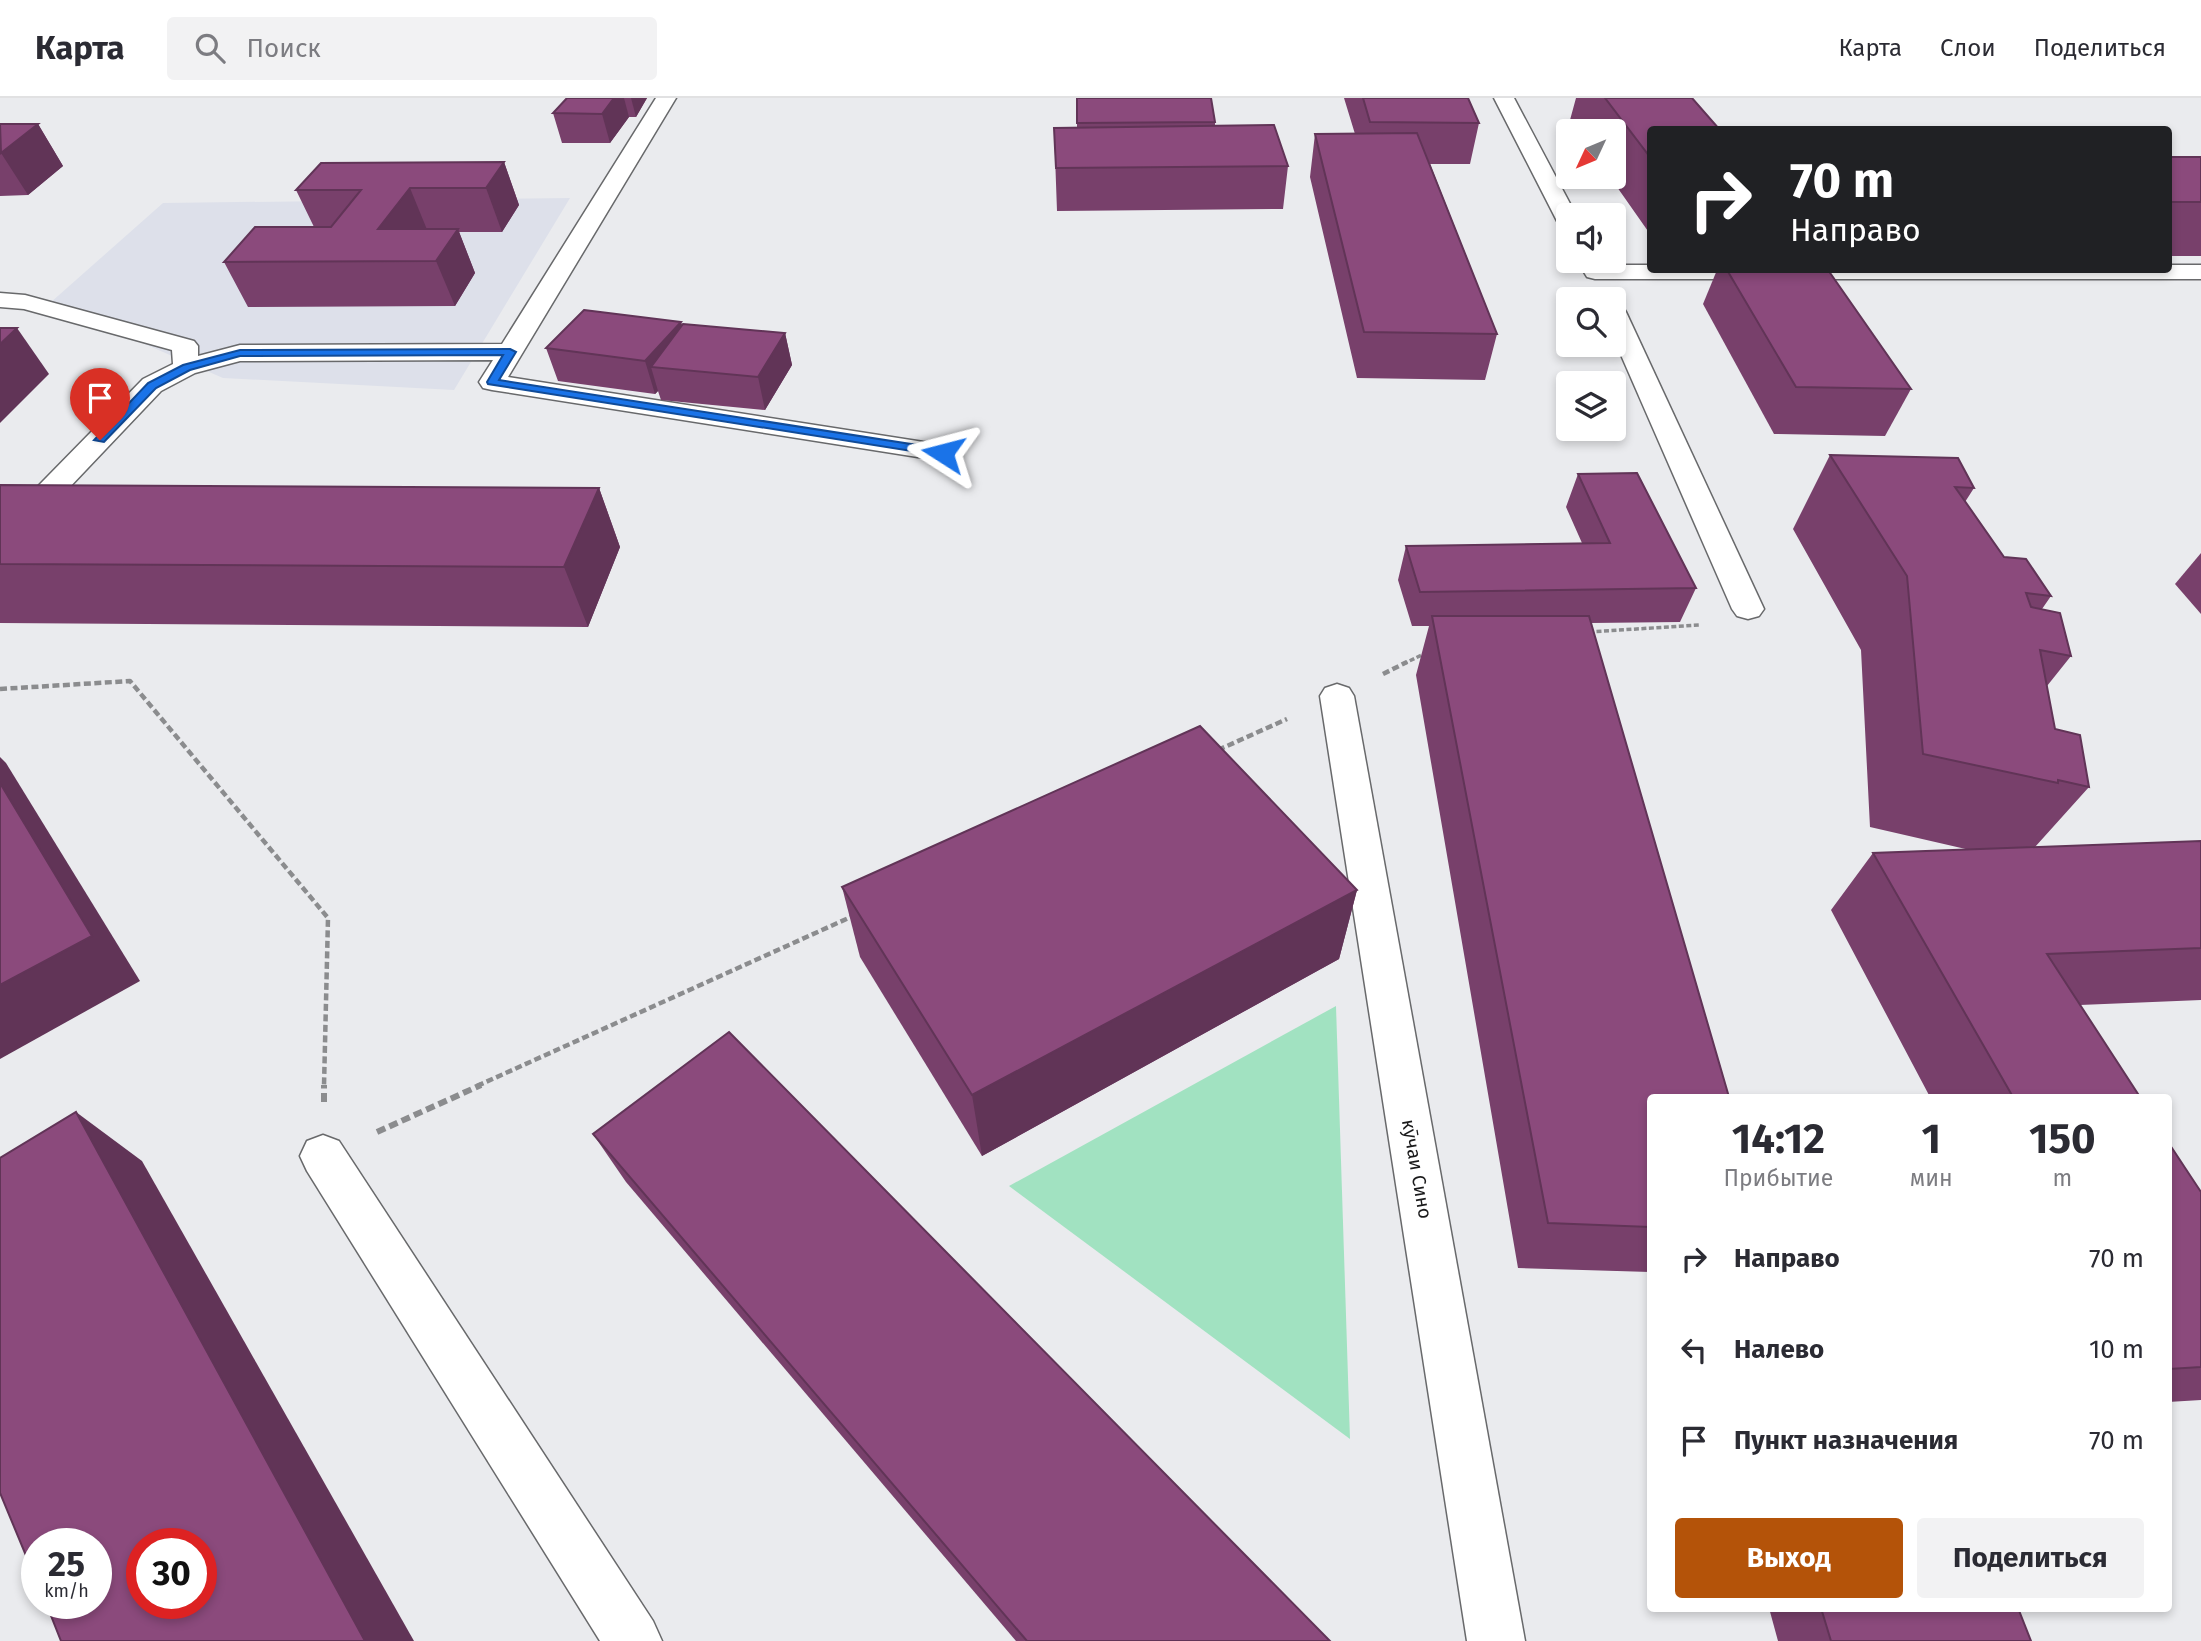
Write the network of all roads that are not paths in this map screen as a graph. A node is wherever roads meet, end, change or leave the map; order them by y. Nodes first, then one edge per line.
1 (666, 98) edge
2 (1504, 98) edge
3 (1559, 203) edge
4 (1626, 267) edge
5 (1647, 267) edge
6 (2172, 272) edge
7 (2201, 272) edge
8 (0, 300) edge
9 (1626, 339) edge
10 (510, 352) junction
11 (187, 367) junction
12 (943, 453) dead end
13 (0, 542) edge
14 (1748, 610) road end
15 (1337, 696) road end
16 (323, 1156) road end
17 (633, 1641) edge
18 (1496, 1641) edge

1 - 10 street
2 - 3 street
4 - 5 street
6 - 7 street
8 - 11 street
9 - 14 street
10 - 11 street
10 - 12 street
11 - 13 street
15 - 18 street, кӯчаи Сино
16 - 17 street

